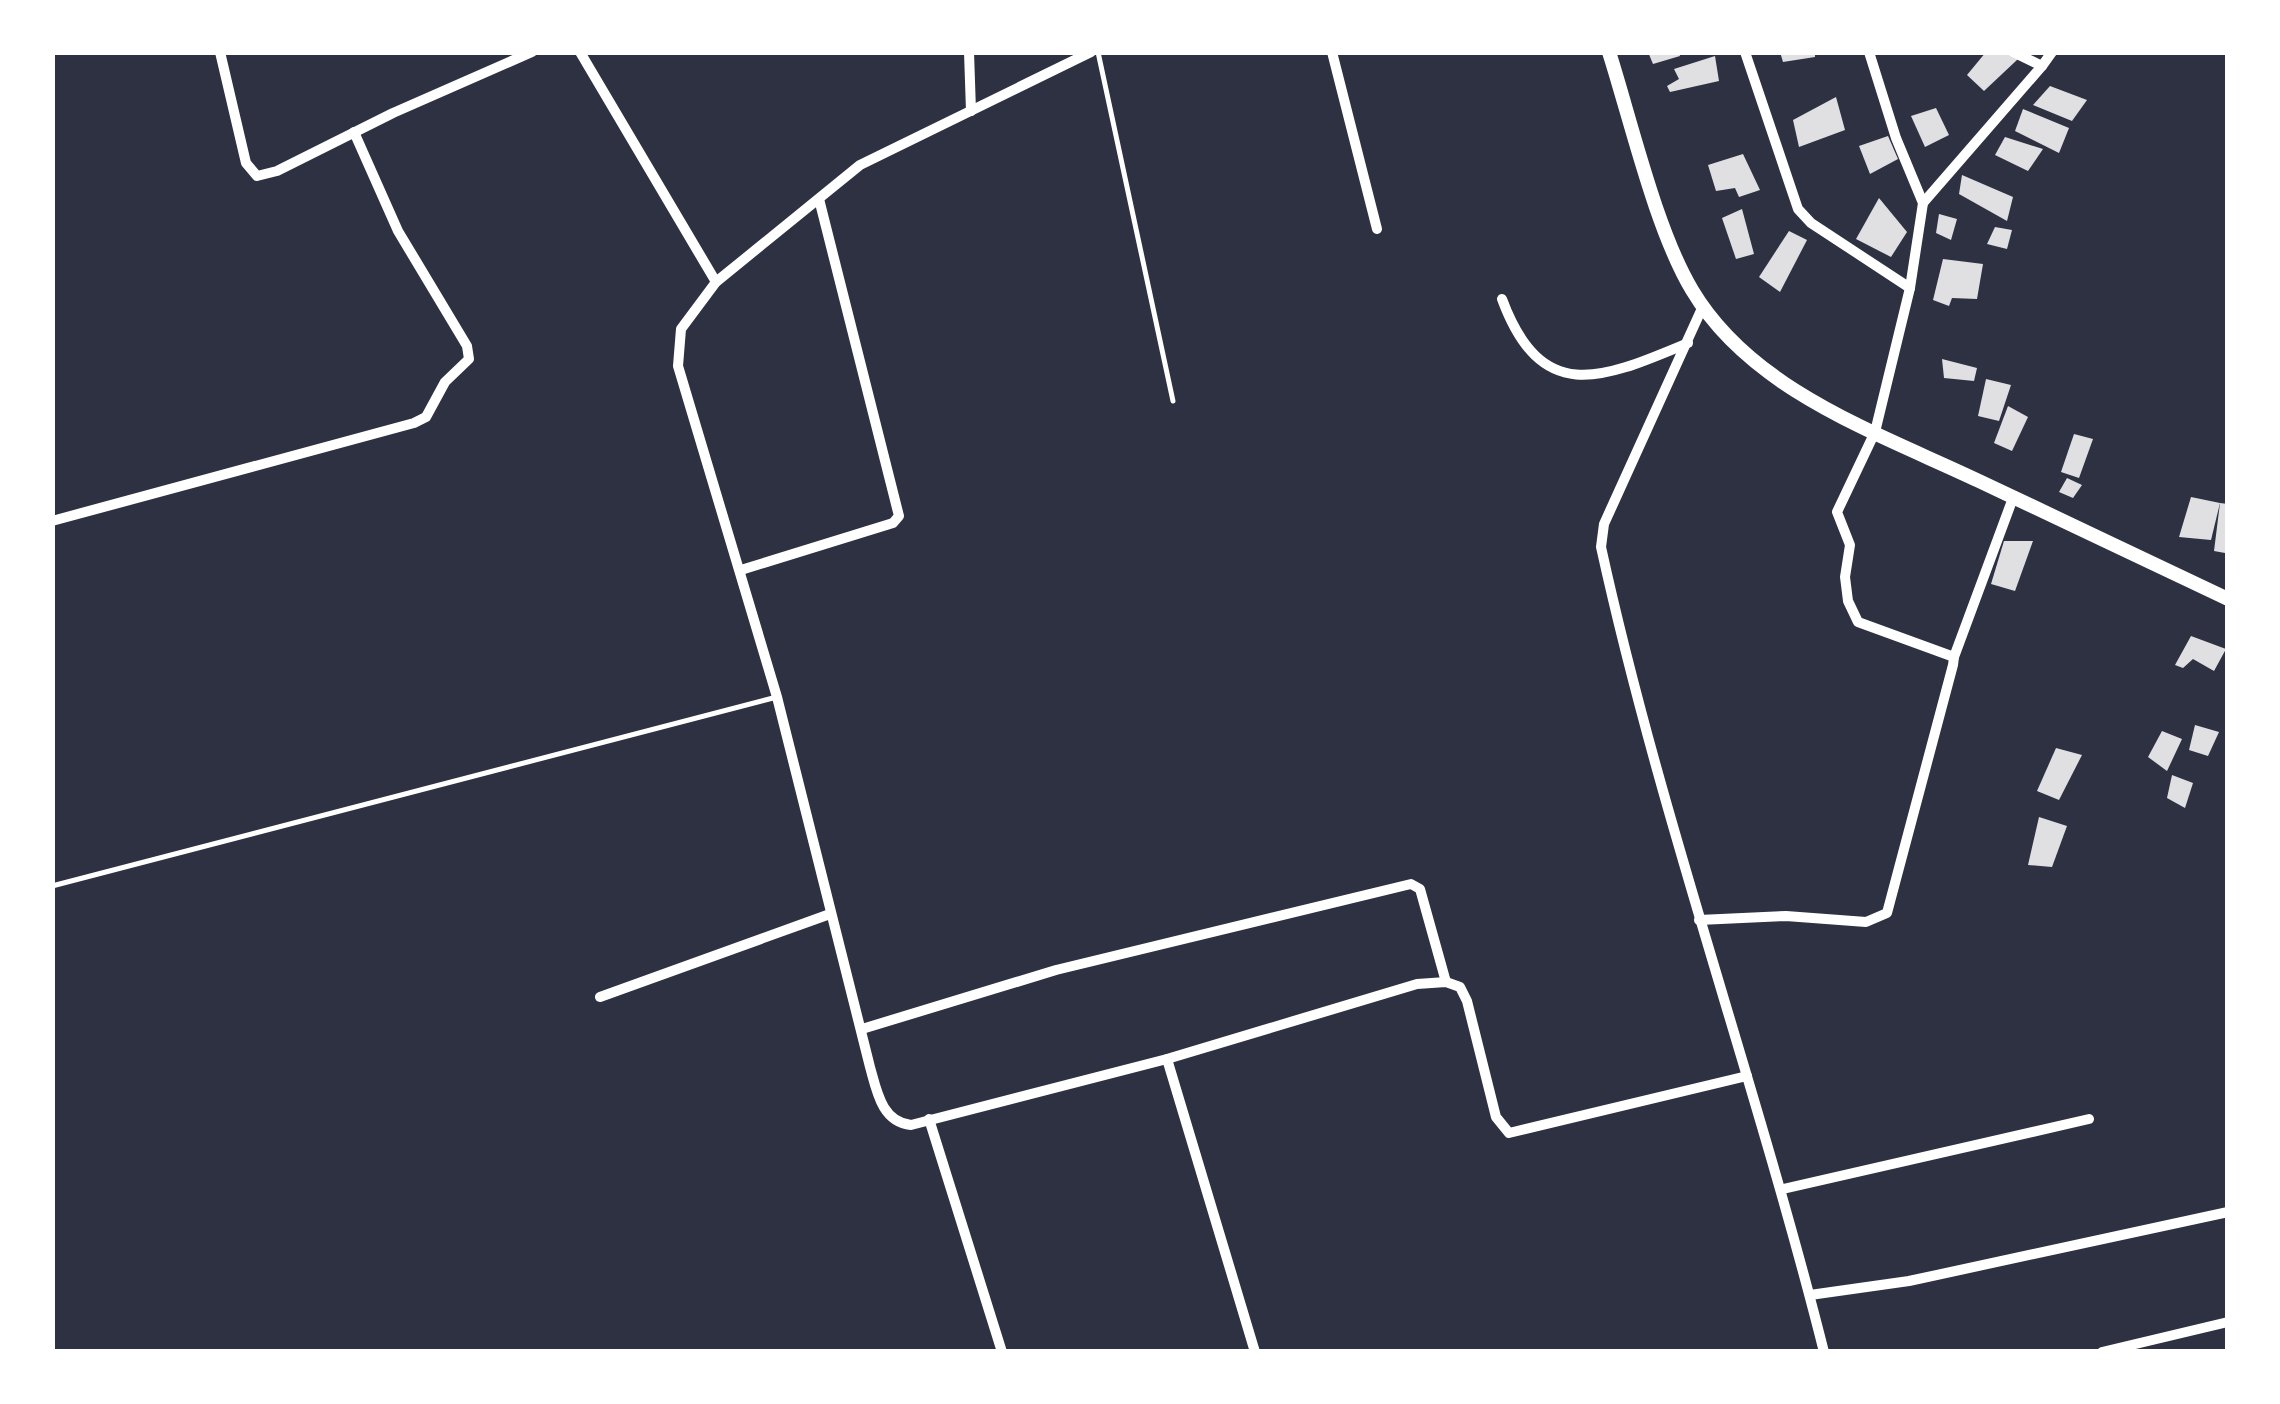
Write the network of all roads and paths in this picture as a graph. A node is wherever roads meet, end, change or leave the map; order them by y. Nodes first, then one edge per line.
1 (220, 52) edge
2 (532, 52) edge
3 (580, 52) edge
4 (969, 52) edge
5 (1094, 52) edge
6 (1332, 52) edge
7 (1609, 52) edge
8 (1744, 52) edge
9 (1869, 52) edge
10 (2013, 52) edge
11 (2052, 52) edge
12 (2042, 66) junction
13 (971, 111) junction
14 (354, 132) junction
15 (819, 199) junction
16 (1923, 202) junction
17 (1376, 229) dead end
18 (716, 282) junction
19 (1910, 288) junction
20 (1502, 299) dead end
21 (1703, 306) junction
22 (1688, 342) junction
23 (1172, 400) dead end
24 (1874, 432) junction
25 (2014, 498) junction
26 (52, 521) edge
27 (741, 570) junction
28 (2228, 599) edge
29 (1954, 657) junction
30 (777, 697) junction
31 (52, 886) edge
32 (830, 914) junction
33 (1698, 920) junction
34 (1446, 982) junction
35 (600, 997) dead end
36 (862, 1028) junction
37 (1167, 1059) junction
38 (1747, 1076) junction
39 (930, 1119) junction
40 (2090, 1119) dead end
41 (1783, 1190) junction
42 (2228, 1212) edge
43 (1810, 1295) junction
44 (2228, 1322) edge
45 (1002, 1352) edge
46 (1255, 1352) edge
47 (1824, 1352) edge
48 (2102, 1352) edge

1 - 14 street
2 - 14 street
3 - 18 street
4 - 13 street
5 - 13 street
5 - 23 lane
6 - 17 street
7 - 21 main road
8 - 19 street
9 - 16 street
10 - 12 street
11 - 12 street
12 - 16 street
13 - 15 street
14 - 26 street
15 - 18 street
15 - 27 street
16 - 19 street
18 - 27 street
19 - 24 street
20 - 22 street
21 - 22 street
21 - 24 main road
22 - 33 street
24 - 25 main road
24 - 29 street
25 - 28 main road
25 - 29 street
27 - 30 street
29 - 33 street
30 - 31 lane
30 - 32 street
32 - 35 street
32 - 36 street
33 - 38 street
34 - 36 street
34 - 37 street
34 - 38 street
36 - 39 street
37 - 39 street
37 - 46 street
38 - 41 street
39 - 45 street
40 - 41 street
41 - 43 street
42 - 43 street
43 - 47 street
44 - 48 street

